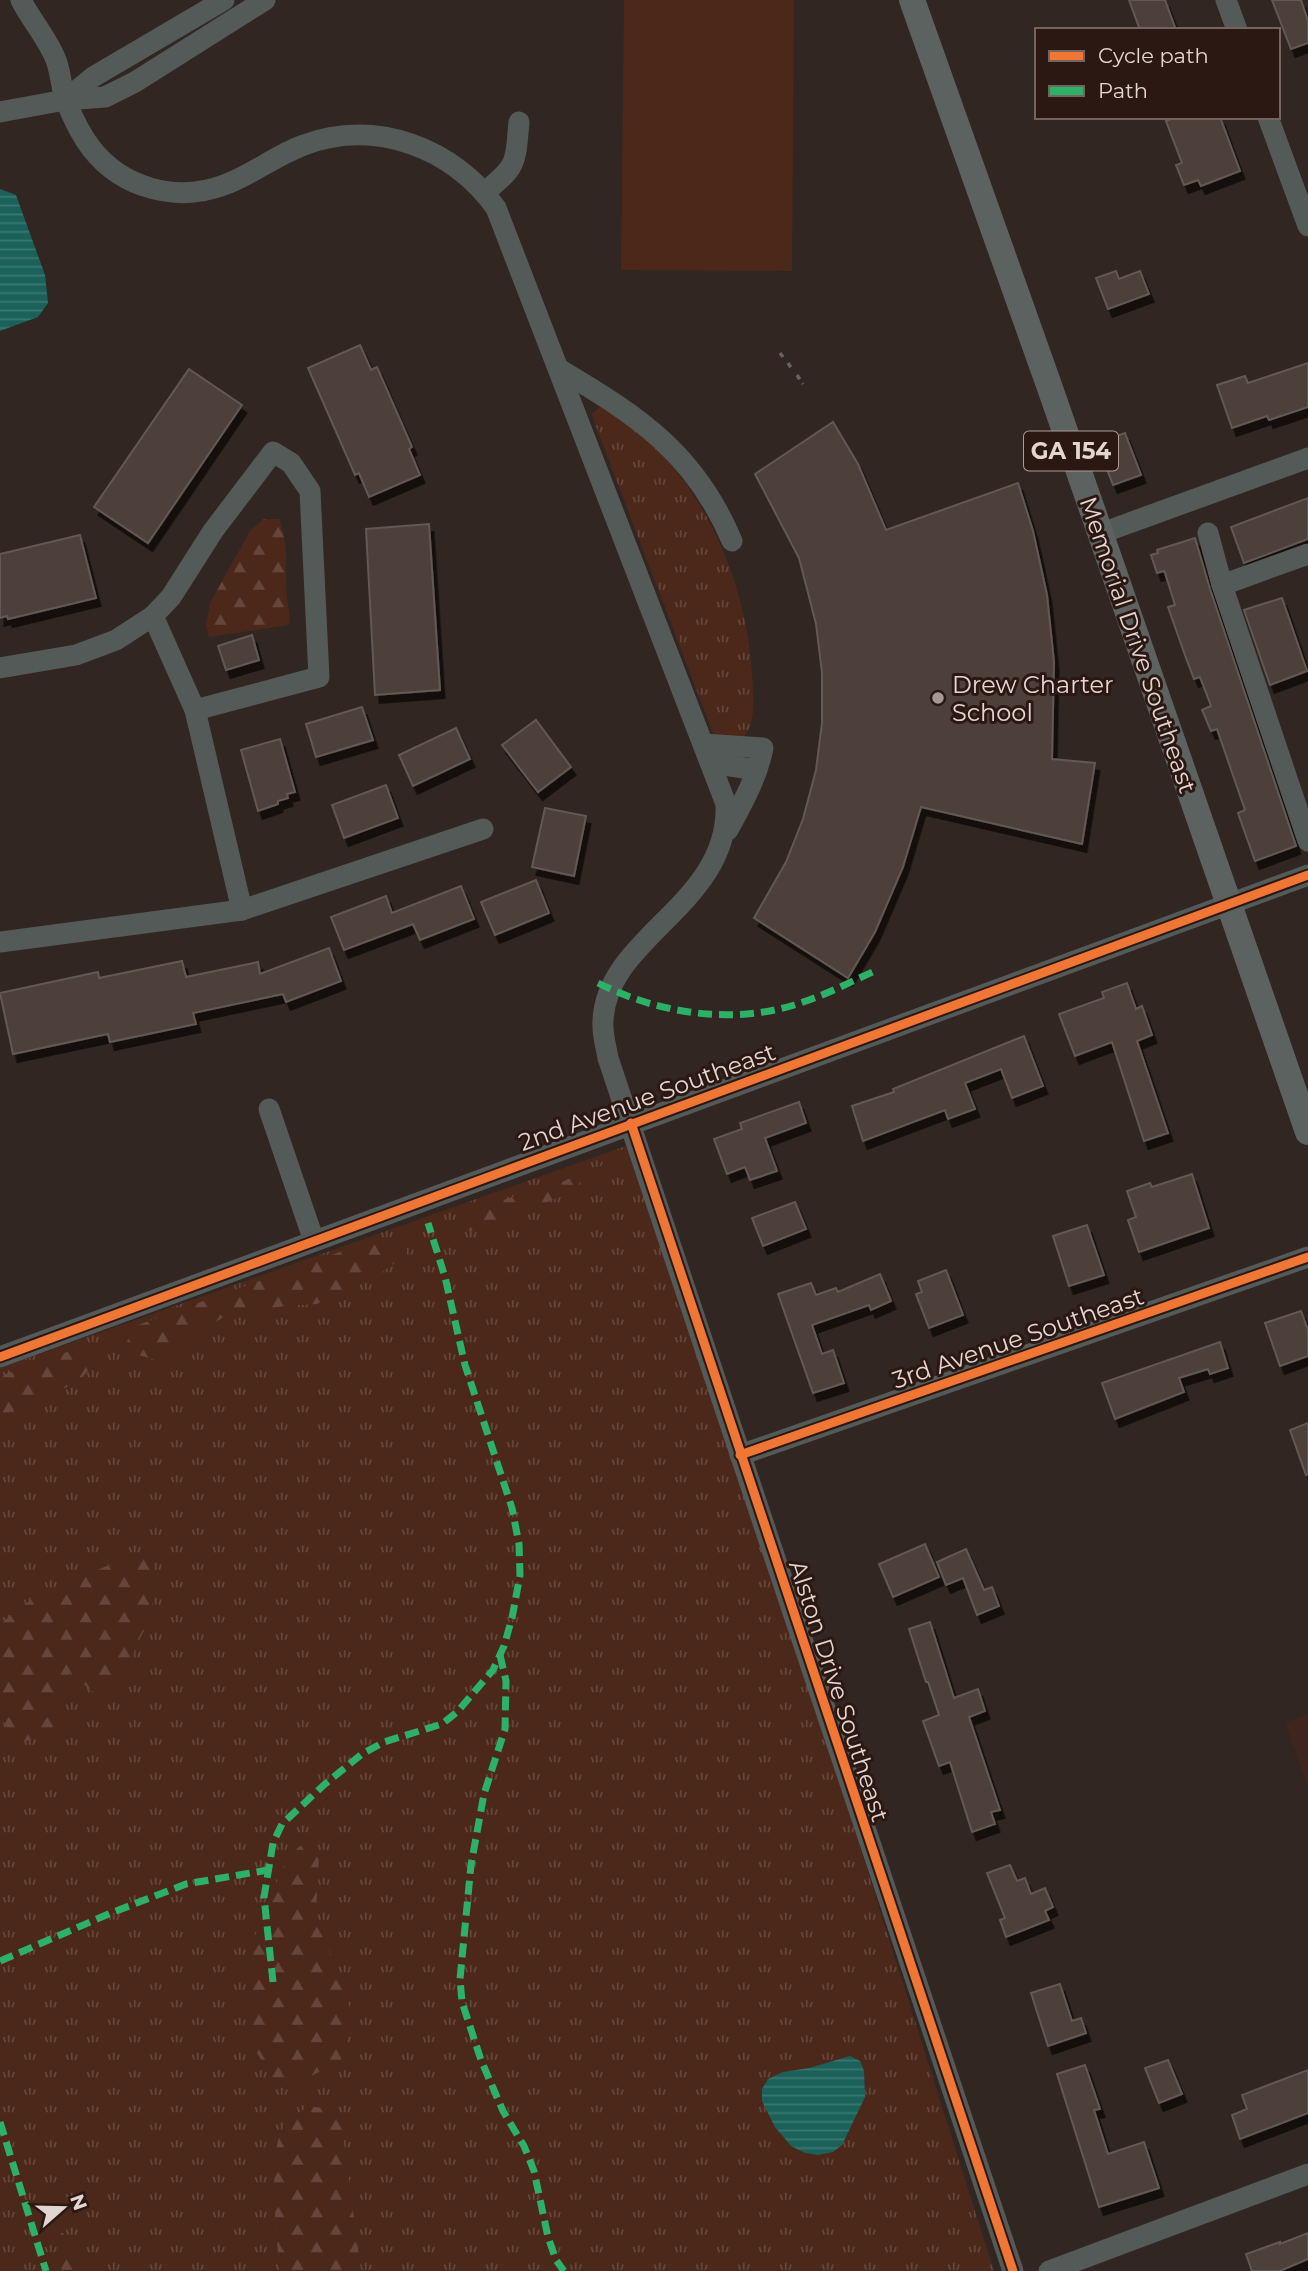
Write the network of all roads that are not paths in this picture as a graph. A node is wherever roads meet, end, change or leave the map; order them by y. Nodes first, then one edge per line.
1 (21, 0) edge
2 (224, 0) edge
3 (265, 0) edge
4 (912, 0) edge
5 (1226, 0) edge
6 (1236, 28) edge
7 (65, 100) junction
8 (0, 112) edge
9 (1269, 119) edge
10 (519, 122) dead end
11 (485, 192) junction
12 (1308, 226) edge
13 (559, 369) junction
14 (1308, 458) edge
15 (1208, 533) dead end
16 (1099, 534) junction
17 (732, 541) dead end
18 (1308, 554) edge
19 (1222, 585) junction
20 (153, 617) junction
21 (0, 668) edge
22 (195, 710) junction
23 (708, 754) junction
24 (757, 770) junction
25 (483, 829) dead end
26 (724, 838) junction
27 (1308, 841) edge
28 (1308, 875) edge
29 (1228, 904) junction
30 (242, 910) junction
31 (0, 942) edge
32 (269, 1109) dead end
33 (631, 1123) junction
34 (1308, 1132) edge
35 (314, 1241) junction
36 (1308, 1257) edge
37 (0, 1357) edge
38 (740, 1455) junction
39 (1308, 2174) edge
40 (1013, 2271) edge
41 (1049, 2271) edge

1 - 7 street
2 - 7 street
3 - 7 street
4 - 16 main road, Memorial Drive Southeast / GA 154
5 - 6 street
7 - 8 street
7 - 11 street
9 - 12 street
10 - 11 street
11 - 13 street
13 - 17 street
13 - 23 street
14 - 16 street
15 - 19 street
16 - 29 main road, Memorial Drive Southeast / GA 154
18 - 19 street
19 - 27 street
20 - 21 street
20 - 22 street
20 - 22 street
22 - 30 street
23 - 24 street
23 - 24 street, Alston Drive Southeast
23 - 26 street
24 - 26 street, Alston Drive Southeast
25 - 30 street
26 - 33 street, Alston Drive Southeast
28 - 29 street, 2nd Avenue Southeast
29 - 33 street, 2nd Avenue Southeast
29 - 34 main road, Memorial Drive Southeast / GA 154
30 - 31 street
32 - 35 street
33 - 35 street, 2nd Avenue Southeast
33 - 38 street, Alston Drive Southeast
35 - 37 street, 2nd Avenue Southeast
36 - 38 street, 3rd Avenue Southeast
38 - 40 street, Alston Drive Southeast
39 - 41 street

